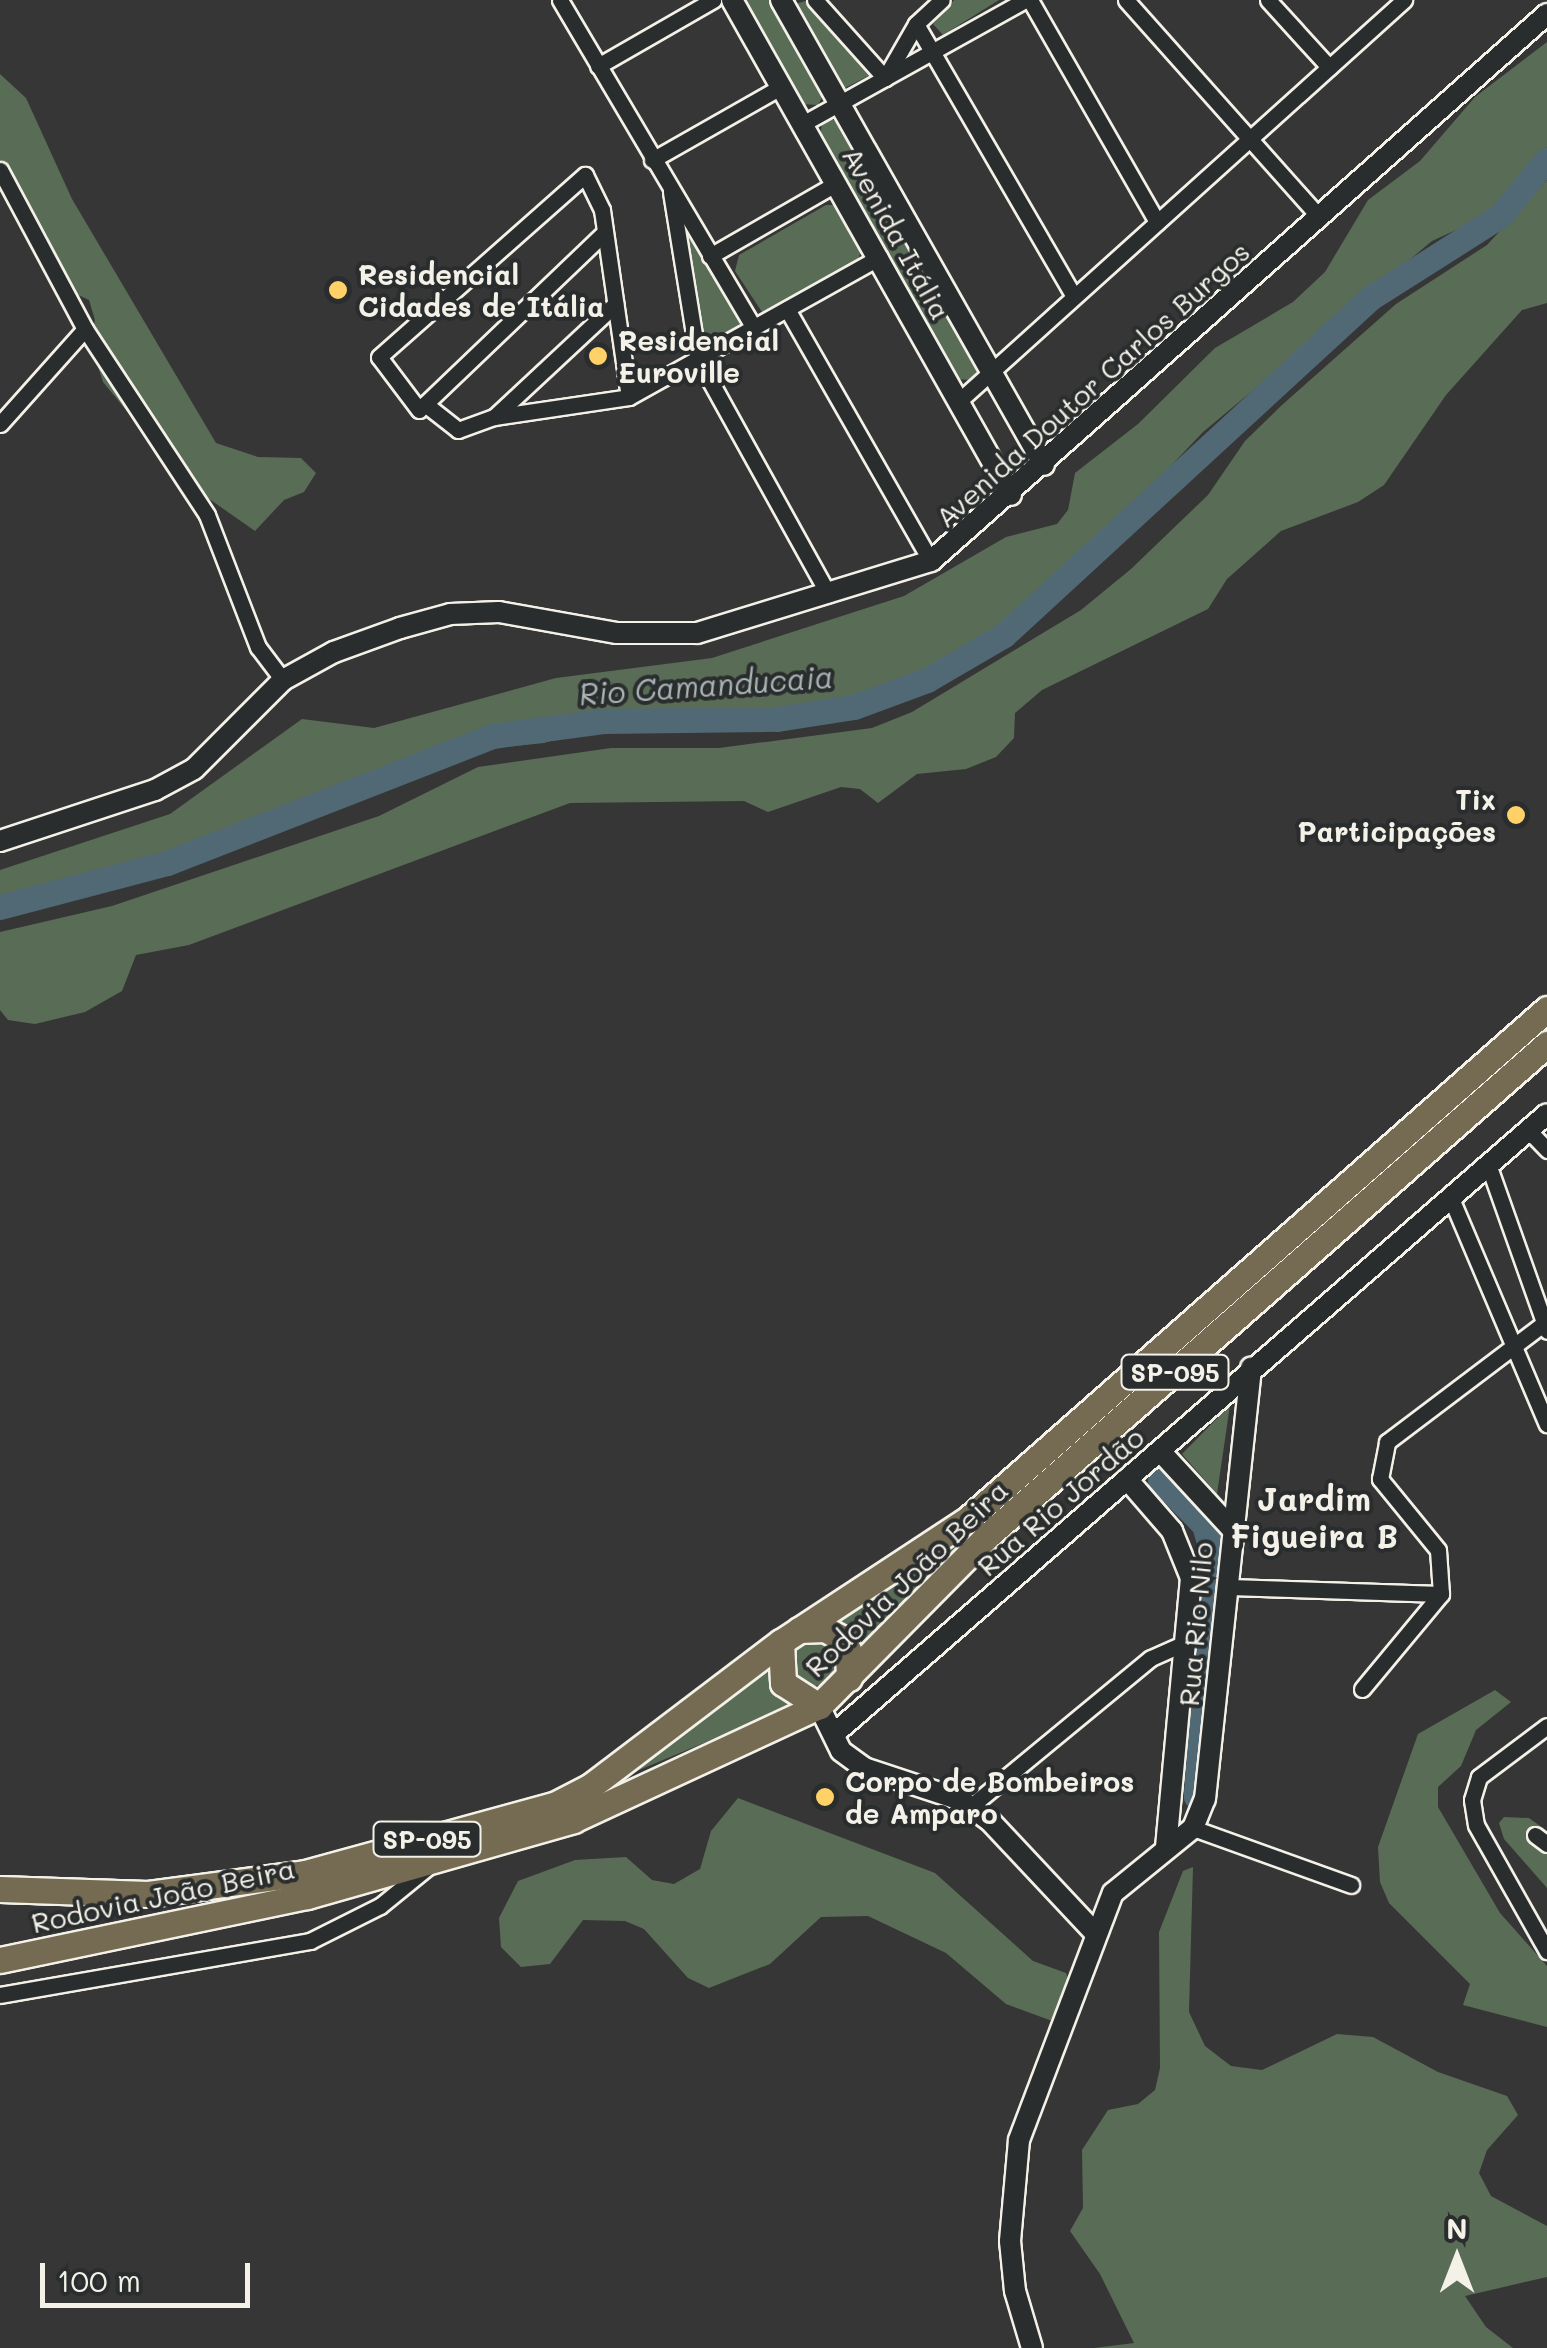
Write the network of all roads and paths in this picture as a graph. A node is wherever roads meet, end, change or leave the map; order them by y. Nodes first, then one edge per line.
1 (560, 0) edge
2 (713, 0) edge
3 (732, 0) edge
4 (815, 0) edge
5 (942, 0) edge
6 (1027, 0) edge
7 (1126, 0) edge
8 (1268, 0) edge
9 (1404, 0) edge
10 (785, 2) edge
11 (1547, 14) edge
12 (916, 24) junction
13 (932, 52) junction
14 (598, 66) junction
15 (1330, 67) junction
16 (884, 78) junction
17 (782, 86) junction
18 (839, 104) junction
19 (804, 123) junction
20 (1250, 139) junction
21 (652, 160) junction
22 (2, 181) edge
23 (837, 183) junction
24 (671, 192) junction
25 (1320, 218) junction
26 (1157, 222) junction
27 (605, 232) junction
28 (710, 256) junction
29 (879, 257) junction
30 (1074, 297) junction
31 (615, 304) junction
32 (787, 309) junction
33 (754, 328) junction
34 (84, 329) junction
35 (698, 360) junction
36 (991, 372) junction
37 (630, 398) junction
38 (960, 400) junction
39 (425, 404) junction
40 (494, 417) junction
41 (0, 424) edge
42 (1044, 465) junction
43 (1012, 495) junction
44 (931, 561) junction
45 (828, 594) junction
46 (283, 680) junction
47 (0, 841) edge
48 (1547, 1009) edge
49 (1547, 1044) edge
50 (1547, 1114) edge
51 (1528, 1130) junction
52 (1547, 1150) edge
53 (1488, 1164) junction
54 (1450, 1196) junction
55 (1546, 1325) edge
56 (1514, 1343) junction
57 (1251, 1367) junction
58 (1547, 1424) edge
59 (1160, 1450) junction
60 (1127, 1479) junction
61 (1231, 1528) junction
62 (1230, 1587) junction
63 (1441, 1594) junction
64 (790, 1636) junction
65 (1180, 1645) junction
66 (849, 1678) junction
67 (1362, 1689) dead end
68 (819, 1706) junction
69 (1547, 1726) edge
70 (835, 1733) junction
71 (970, 1806) junction
72 (1183, 1826) junction
73 (439, 1858) junction
74 (1351, 1885) dead end
75 (0, 1889) edge
76 (1094, 1932) junction
77 (1547, 1950) edge
78 (0, 1960) edge
79 (0, 1995) edge
80 (1032, 2348) edge

1 - 14 street
2 - 14 street
3 - 17 street, Avenida Itália
4 - 16 street
5 - 12 street
6 - 13 street
6 - 26 street
7 - 20 street
8 - 15 street
9 - 15 street
10 - 18 street, Avenida Itália
11 - 25 street, Avenida Doutor Carlos Burgos
12 - 13 street
12 - 16 street
13 - 16 street
13 - 30 street
14 - 21 street
15 - 20 street
16 - 18 street
17 - 19 street, Avenida Itália
17 - 21 street
18 - 19 street
18 - 36 street, Avenida Itália
19 - 23 street, Avenida Itália
20 - 25 street
20 - 26 street
21 - 24 street
22 - 34 street
23 - 28 street
23 - 29 street, Avenida Itália
24 - 28 street
24 - 35 street
25 - 42 street, Avenida Doutor Carlos Burgos
26 - 30 street
27 - 31 street
27 - 39 street
27 - 39 street
28 - 33 street
29 - 32 street
29 - 38 street, Avenida Itália
30 - 36 street
31 - 37 street
31 - 40 street
32 - 33 street
32 - 44 street
33 - 35 street
34 - 41 street
34 - 46 street
35 - 37 street
35 - 45 street
36 - 38 street
36 - 42 street, Avenida Itália
37 - 40 street
38 - 43 street, Avenida Itália
39 - 40 street
42 - 43 street, Avenida Doutor Carlos Burgos
43 - 44 street, Avenida Doutor Carlos Burgos
44 - 45 street, Avenida Doutor Carlos Burgos
45 - 46 street, Avenida Doutor Carlos Burgos
46 - 47 street, Avenida Doutor Carlos Burgos
48 - 64 main road, Rodovia João Beira / SP-095
49 - 66 main road, Rodovia João Beira / SP-095
50 - 51 street, Rua Rio Jordão
51 - 52 street
51 - 53 street, Rua Rio Jordão
53 - 54 street, Rua Rio Jordão
53 - 55 street
54 - 56 street
54 - 57 street, Rua Rio Jordão
55 - 56 street
56 - 58 street
56 - 63 street
57 - 59 street, Rua Rio Jordão
57 - 61 street
59 - 60 street, Rua Rio Jordão
59 - 61 street, Rua Rio Nilo
60 - 65 street
60 - 70 street, Rua Rio Jordão
61 - 62 street, Rua Rio Nilo
62 - 63 street
62 - 72 street, Rua Rio Nilo
63 - 67 street
64 - 66 main road
64 - 68 main road
64 - 75 main road, Rodovia João Beira / SP-095
65 - 71 street
65 - 72 street
66 - 68 main road, Rodovia João Beira / SP-095
68 - 70 street
68 - 73 main road, Rodovia João Beira / SP-095
69 - 77 street
70 - 71 street
71 - 76 street
72 - 74 street
72 - 76 street
73 - 78 main road, Rodovia João Beira / SP-095
73 - 79 street
76 - 80 street

